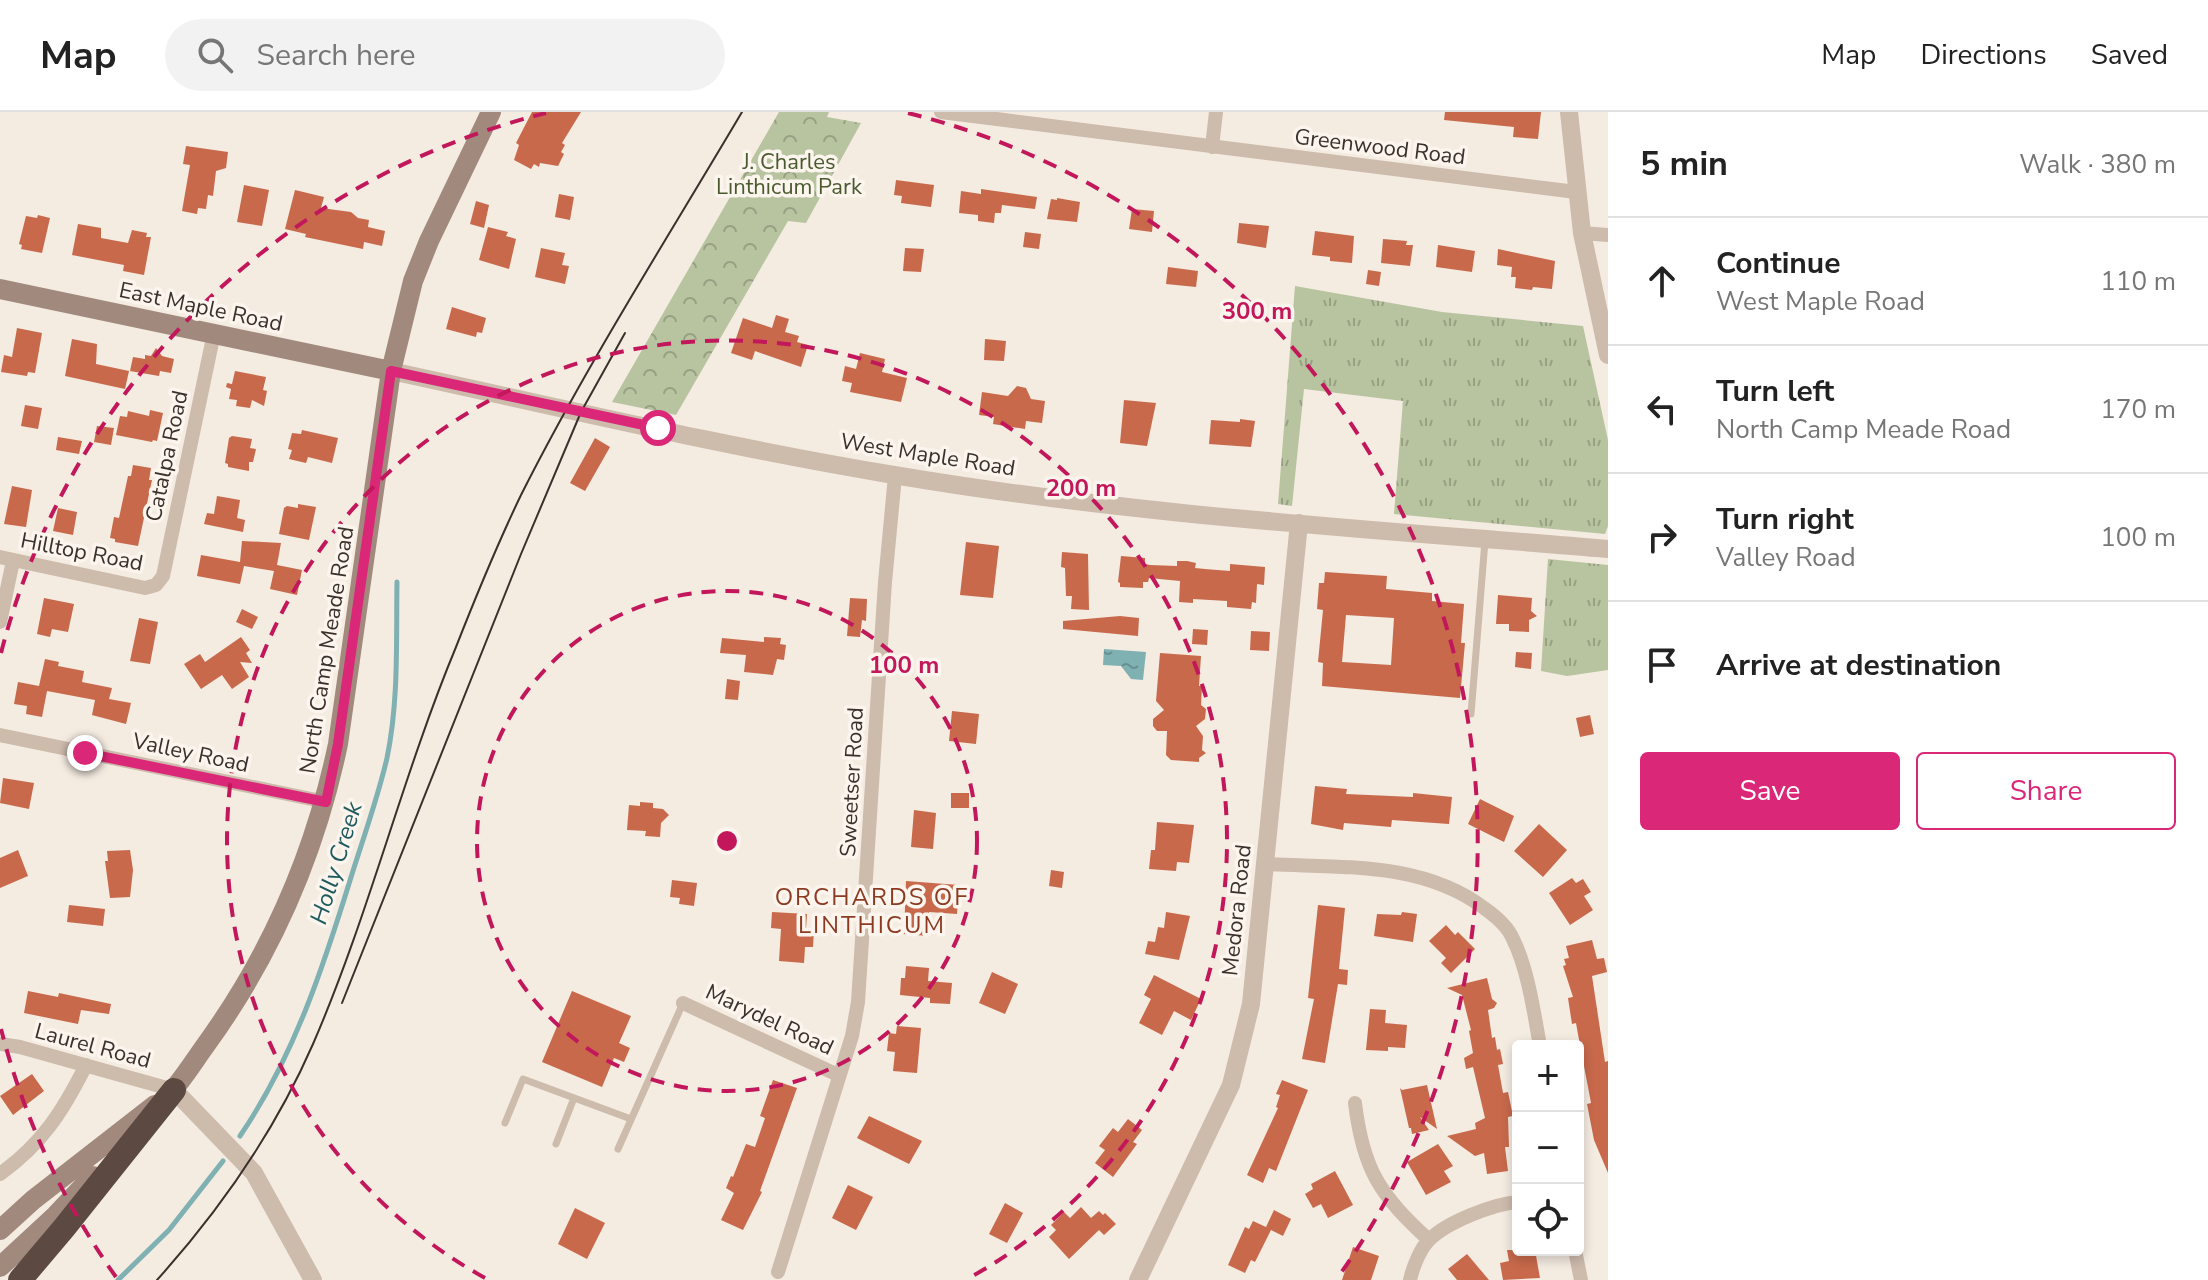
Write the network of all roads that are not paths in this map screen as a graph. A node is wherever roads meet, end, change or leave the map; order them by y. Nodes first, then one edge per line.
1 (491, 112) edge
2 (941, 112) edge
3 (1216, 112) edge
4 (1569, 112) edge
5 (1212, 147) junction
6 (1576, 192) junction
7 (1582, 233) junction
8 (1608, 235) edge
9 (0, 289) edge
10 (214, 333) junction
11 (1608, 355) edge
12 (391, 371) junction
13 (895, 476) junction
14 (1299, 523) junction
15 (1485, 539) junction
16 (1608, 549) edge
17 (7, 559) edge
18 (156, 585) joint
19 (0, 622) edge
20 (1471, 714) dead end
21 (0, 735) edge
22 (326, 802) junction
23 (1265, 864) junction
24 (683, 1003) joint
25 (1539, 1040) edge
26 (0, 1044) edge
27 (86, 1065) junction
28 (838, 1075) junction
29 (174, 1090) junction
30 (574, 1098) junction
31 (1355, 1103) dead end
32 (631, 1119) junction
33 (505, 1123) dead end
34 (556, 1144) dead end
35 (618, 1149) dead end
36 (0, 1174) edge
37 (1512, 1204) edge
38 (0, 1230) edge
39 (1429, 1240) junction
40 (1576, 1256) edge
41 (0, 1267) edge
42 (778, 1272) dead end
43 (20, 1280) edge
44 (313, 1280) edge
45 (1138, 1280) edge
46 (1410, 1280) edge
47 (1581, 1280) edge

1 - 12 main road, North Camp Meade Road
2 - 5 street, Greenwood Road
3 - 5 street
4 - 6 street
5 - 6 street, Greenwood Road
6 - 7 street
7 - 8 street
7 - 11 street
9 - 10 main road, East Maple Road
10 - 12 main road, East Maple Road
10 - 18 street, Catalpa Road
12 - 13 street, West Maple Road
12 - 22 main road, North Camp Meade Road
13 - 14 street, West Maple Road
13 - 28 street, Sweetser Road
14 - 15 street, West Maple Road
14 - 23 street, Medora Road
15 - 16 street, West Maple Road
15 - 20 lane
17 - 18 street, Hilltop Road
17 - 19 street
21 - 22 street, Valley Road
22 - 29 main road, North Camp Meade Road
23 - 25 street
23 - 45 street, Medora Road
24 - 28 street, Marydel Road
24 - 32 lane
26 - 27 street, Laurel Road
27 - 29 street, Laurel Road
27 - 36 street
28 - 42 street, Sweetser Road
29 - 38 main road, North Camp Meade Road
29 - 41 main road, North Camp Meade Road
29 - 43 highway
29 - 44 street
30 - 32 lane
30 - 33 lane
30 - 34 lane
31 - 39 street
32 - 35 lane
37 - 39 street
39 - 46 street
40 - 47 street

